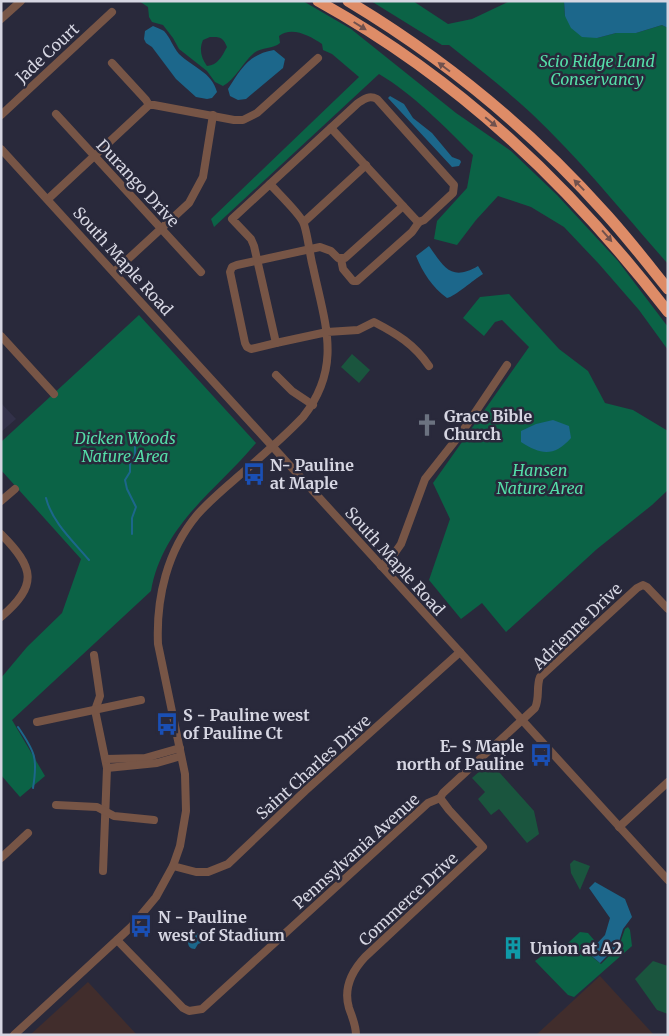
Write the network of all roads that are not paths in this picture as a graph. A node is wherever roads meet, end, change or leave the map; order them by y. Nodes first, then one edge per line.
1 (21, 1) edge
2 (318, 1) edge
3 (348, 1) edge
4 (112, 12) dead end
5 (1, 19) edge
6 (318, 58) dead end
7 (112, 63) dead end
8 (149, 106) junction
9 (56, 114) dead end
10 (213, 114) junction
11 (1, 115) edge
12 (331, 128) junction
13 (1, 148) edge
14 (95, 156) junction
15 (366, 165) junction
16 (270, 184) junction
17 (48, 199) junction
18 (403, 206) junction
19 (304, 222) junction
20 (419, 222) junction
21 (161, 229) junction
22 (309, 249) junction
23 (341, 259) junction
24 (257, 260) junction
25 (114, 272) junction
26 (201, 272) dead end
27 (668, 289) edge
28 (668, 312) edge
29 (327, 332) junction
30 (1, 336) edge
31 (276, 343) junction
32 (507, 365) dead end
33 (429, 366) dead end
34 (276, 375) dead end
35 (54, 394) dead end
36 (313, 405) junction
37 (272, 447) junction
38 (15, 489) dead end
39 (1, 501) edge
40 (1, 534) edge
41 (381, 566) junction
42 (668, 609) edge
43 (1, 617) edge
44 (460, 652) junction
45 (94, 655) dead end
46 (141, 700) dead end
47 (95, 710) junction
48 (522, 720) junction
49 (36, 722) dead end
50 (181, 752) junction
51 (106, 759) junction
52 (108, 768) junction
53 (668, 782) edge
54 (440, 798) junction
55 (56, 805) dead end
56 (105, 812) junction
57 (154, 820) dead end
58 (619, 826) junction
59 (28, 834) dead end
60 (2, 855) edge
61 (173, 866) junction
62 (102, 871) dead end
63 (668, 880) edge
64 (117, 940) junction
65 (14, 1035) edge
66 (356, 1035) edge

1 - 5 street
2 -> 28 highway
27 -> 3 highway
4 - 11 street, Jade Court
6 - 10 street
7 - 8 street
8 - 10 street
8 - 14 street
9 - 14 street, Durango Drive
10 - 21 street
12 - 15 street
12 - 16 street
12 - 20 street
13 - 17 street, South Maple Road
14 - 17 street
14 - 21 street, Durango Drive
15 - 18 street
15 - 19 street
16 - 19 street
16 - 24 street
17 - 25 street, South Maple Road
18 - 20 street
18 - 23 street
19 - 22 street
20 - 23 street
21 - 25 street
21 - 26 street, Durango Drive
22 - 23 street
22 - 24 street
22 - 29 street
24 - 31 street
24 - 31 street
25 - 37 street, South Maple Road
29 - 31 street
29 - 33 street
29 - 36 street
30 - 35 street
32 - 41 street
34 - 36 street
36 - 37 street
37 - 41 street, South Maple Road
37 - 50 street
38 - 39 street
40 - 43 street
41 - 44 street, South Maple Road
42 - 48 street, Adrienne Drive
44 - 48 street, South Maple Road
44 - 61 street, Saint Charles Drive
45 - 47 street
46 - 47 street
47 - 49 street
47 - 51 street
48 - 54 street, Pennsylvania Avenue
48 - 58 street, South Maple Road
50 - 51 street
50 - 52 street
50 - 61 street
51 - 52 street
52 - 56 street
53 - 58 street
54 - 64 street, Pennsylvania Avenue
54 - 66 street, Commerce Drive
55 - 56 street
56 - 57 street
56 - 62 street
58 - 63 street, South Maple Road
59 - 60 street
61 - 64 street
64 - 65 street

